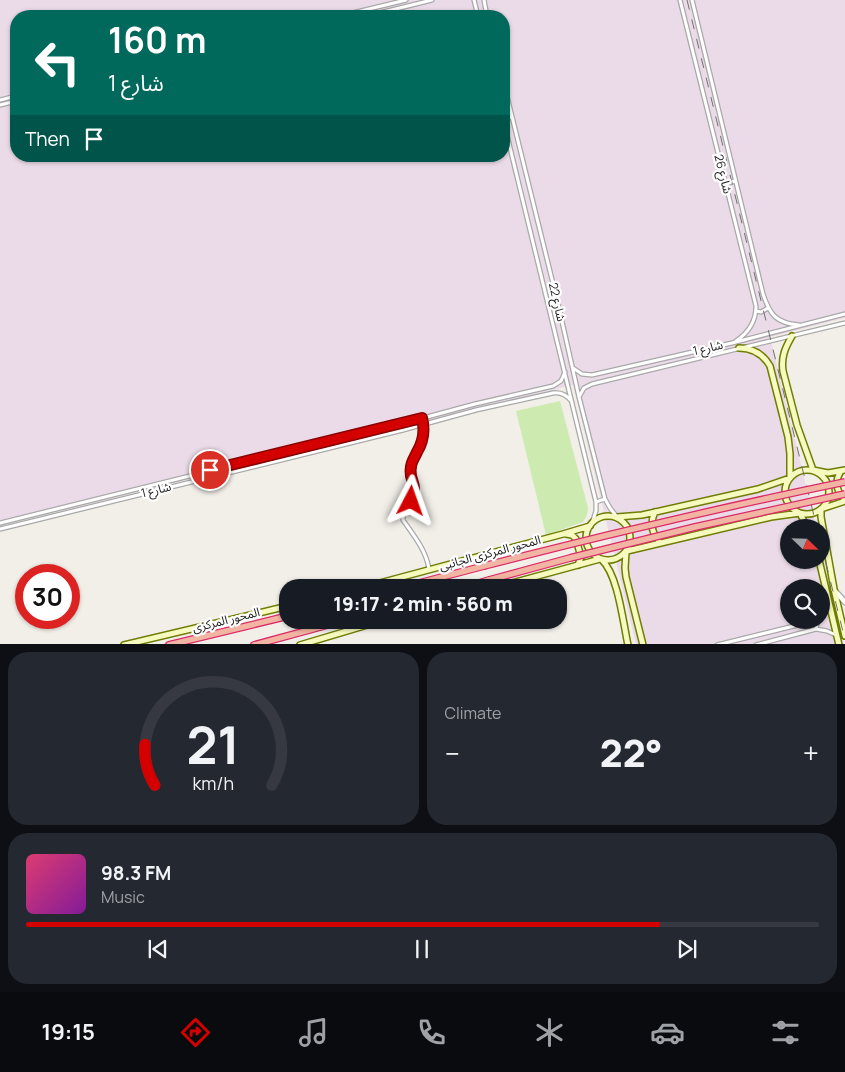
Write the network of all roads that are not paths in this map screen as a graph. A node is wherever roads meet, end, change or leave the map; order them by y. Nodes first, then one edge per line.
1 (406, 0) edge
2 (432, 0) edge
3 (680, 0) edge
4 (692, 0) edge
5 (365, 10) edge
6 (391, 10) edge
7 (510, 108) edge
8 (512, 116) joint
9 (510, 147) edge
10 (735, 181) junction
11 (726, 184) junction
12 (768, 308) junction
13 (756, 312) junction
14 (845, 314) edge
15 (845, 323) edge
16 (799, 325) junction
17 (792, 336) junction
18 (736, 341) junction
19 (739, 348) junction
20 (654, 361) junction
21 (573, 368) junction
22 (656, 369) junction
23 (565, 372) junction
24 (579, 397) junction
25 (572, 402) junction
26 (791, 405) junction
27 (781, 406) junction
28 (422, 418) junction
29 (424, 425) junction
30 (813, 470) junction
31 (843, 471) edge
32 (790, 478) junction
33 (173, 480) junction
34 (845, 482) edge
35 (174, 486) junction
36 (845, 494) edge
37 (605, 499) junction
38 (845, 500) edge
39 (596, 502) junction
40 (821, 509) junction
41 (655, 512) junction
42 (800, 513) junction
43 (617, 517) junction
44 (803, 519) edge
45 (821, 519) edge
46 (0, 523) edge
47 (591, 524) junction
48 (0, 529) edge
49 (565, 534) junction
50 (660, 542) junction
51 (626, 551) junction
52 (601, 560) junction
53 (577, 566) junction
54 (429, 569) junction
55 (830, 569) edge
56 (393, 579) edge
57 (434, 579) edge
58 (493, 579) edge
59 (528, 579) edge
60 (627, 585) junction
61 (616, 588) junction
62 (834, 589) junction
63 (845, 602) edge
64 (279, 608) edge
65 (830, 608) edge
66 (279, 618) edge
67 (844, 625) edge
68 (312, 629) edge
69 (352, 629) edge
70 (780, 629) edge
71 (816, 630) joint
72 (836, 635) junction
73 (845, 636) edge
74 (643, 643) edge
75 (124, 644) edge
76 (169, 644) edge
77 (254, 644) edge
78 (300, 644) edge
79 (628, 644) edge
80 (717, 644) edge
81 (756, 644) edge
82 (839, 644) edge

1 - 5 street
2 - 6 street
3 - 11 street, شارع 26
4 - 10 street, شارع 26
7 - 8 street, شارع 22
8 - 21 street, شارع 22
9 - 23 street, شارع 22
10 - 11 street
10 - 12 street, شارع 26
11 - 13 street, شارع 26
12 - 13 street
12 - 16 street
13 - 18 street
14 - 16 street, شارع 1
15 - 17 street, شارع 1
16 - 18 street, شارع 1
17 - 19 street, شارع 1
17 - 26 main road
18 - 20 street, شارع 1
19 - 22 street, شارع 1
19 - 27 main road
20 - 21 street, شارع 1
20 - 22 street
21 - 24 street, شارع 22
22 - 24 street, شارع 1
23 - 25 street, شارع 22
23 - 28 street, شارع 1
24 - 37 street, شارع 22
25 - 29 street, شارع 1
25 - 39 street, شارع 22
26 - 27 main road
26 - 30 main road
27 - 32 main road
28 - 29 street
28 - 33 street, شارع 1
29 - 35 street, شارع 1
29 - 54 street
30 - 31 main road
30 - 32 main road
30 - 40 main road
31 - 38 main road
32 - 41 main road
32 - 42 main road
33 - 35 street
33 - 46 street, شارع 1
34 - 57 highway, bridge
35 - 48 street, شارع 1
36 - 58 highway, bridge
37 - 39 street
37 - 43 street, شارع 22
38 - 40 main road
39 - 47 street, شارع 22
40 - 42 main road
40 - 45 main road
41 - 43 main road
41 - 50 main road
42 - 44 main road
42 - 50 main road
43 - 47 main road
43 - 51 main road
47 - 49 main road, المحور المركزى الجانبى
47 - 52 main road
49 - 53 main road
49 - 54 main road, المحور المركزى الجانبى
50 - 51 main road
51 - 52 main road
51 - 60 main road
52 - 53 main road
52 - 61 main road
53 - 59 main road
54 - 56 main road, المحور المركزى الجانبى
55 - 62 main road
60 - 61 main road
60 - 74 main road
61 - 79 main road
62 - 63 street
62 - 67 main road
64 - 75 main road
65 - 72 main road
66 - 76 highway, المحور المركزى
67 - 73 main road
68 - 77 highway
69 - 78 main road
70 - 80 street
71 - 72 street
71 - 81 street
72 - 82 main road

